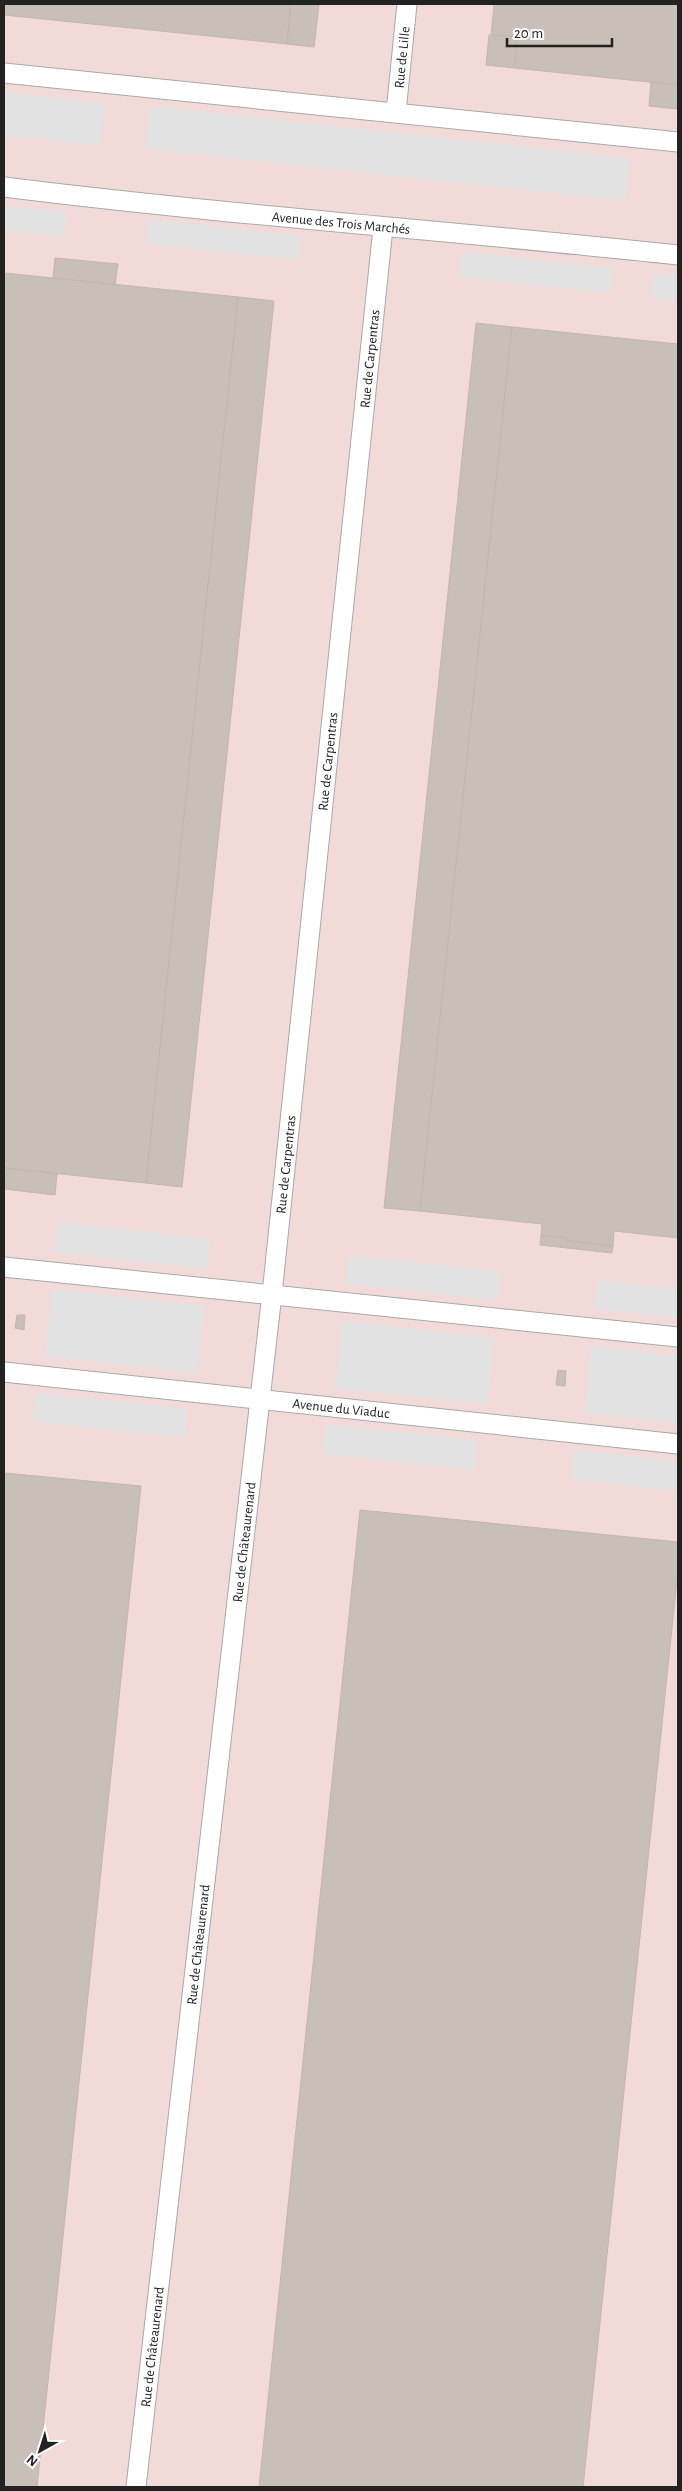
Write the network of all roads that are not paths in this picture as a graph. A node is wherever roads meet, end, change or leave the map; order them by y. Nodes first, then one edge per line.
1 (407, 4) edge
2 (4, 73) edge
3 (396, 112) junction
4 (678, 142) edge
5 (4, 187) edge
6 (383, 228) junction
7 (678, 256) edge
8 (4, 1267) edge
9 (272, 1294) junction
10 (678, 1337) edge
11 (4, 1372) edge
12 (259, 1400) junction
13 (678, 1444) edge
14 (136, 2487) edge

1 - 3 lane, Rue de Lille
2 - 3 lane
3 - 4 lane
5 - 6 lane, Avenue des Trois Marchés
6 - 7 lane, Avenue des Trois Marchés
6 - 9 lane, Rue de Carpentras
8 - 9 lane
9 - 10 lane
9 - 12 lane, Rue de Carpentras
11 - 12 lane, Avenue du Viaduc
12 - 13 lane, Avenue du Viaduc
12 - 14 lane, Rue de Châteaurenard

